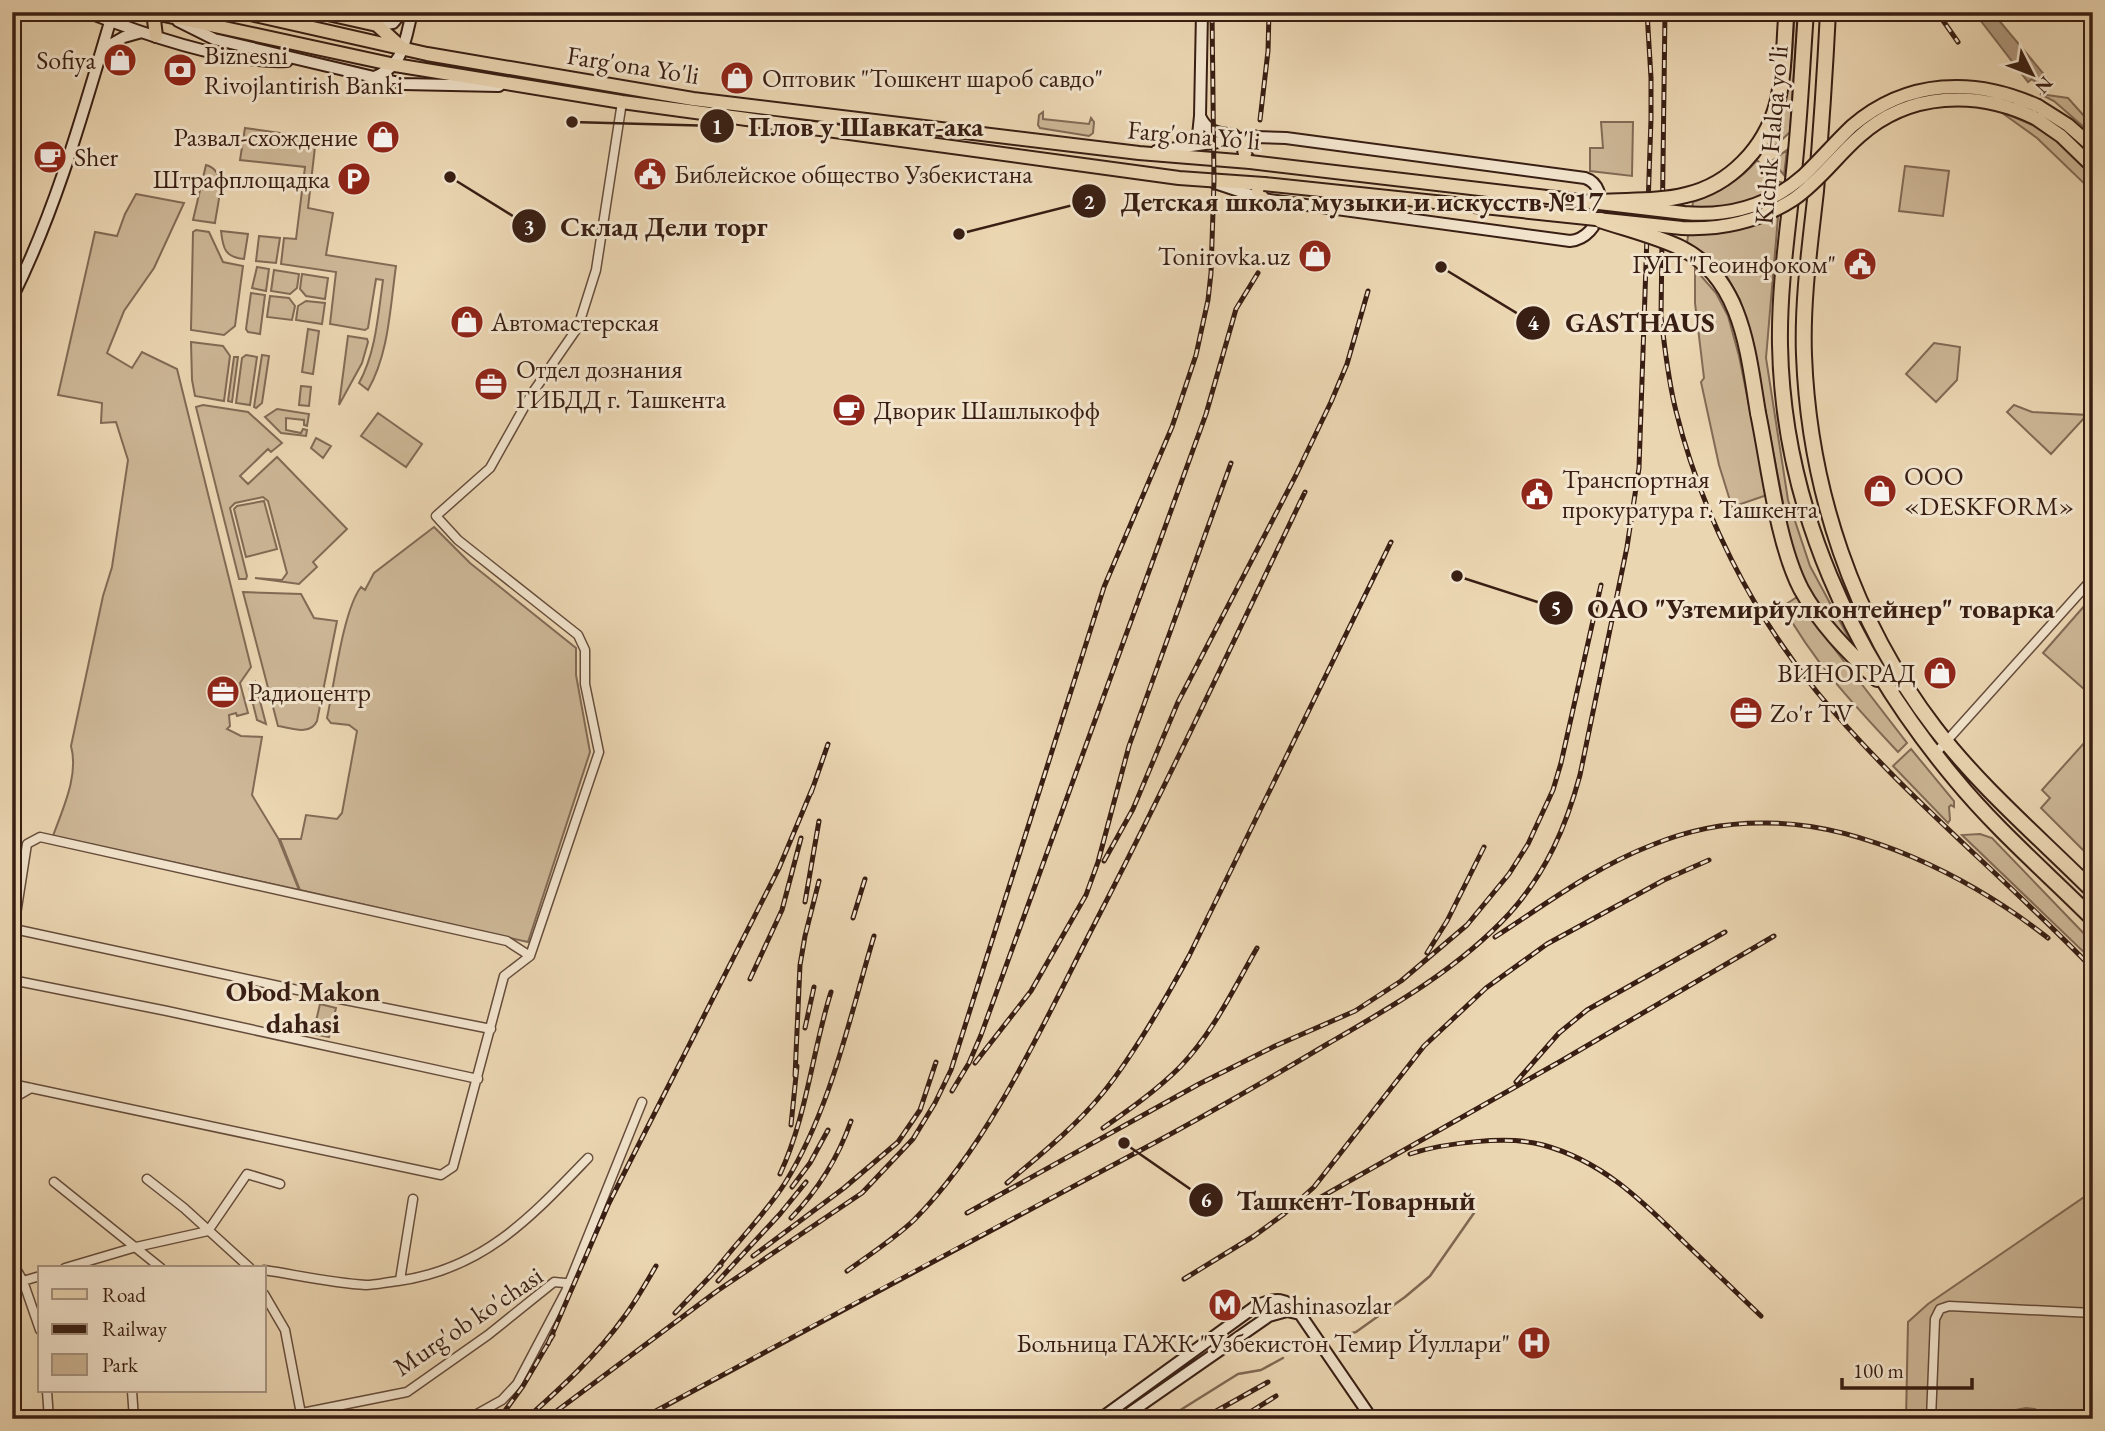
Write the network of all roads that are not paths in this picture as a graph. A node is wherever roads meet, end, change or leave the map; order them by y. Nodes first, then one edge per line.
1 (87, 12) edge
2 (152, 12) edge
3 (242, 12) edge
4 (319, 12) edge
5 (402, 12) edge
6 (412, 12) edge
7 (1202, 12) edge
8 (1806, 12) edge
9 (1828, 12) edge
10 (1787, 15) edge
11 (111, 17) edge
12 (172, 18) junction
13 (377, 25) junction
14 (143, 32) junction
15 (156, 36) junction
16 (103, 49) junction
17 (404, 50) junction
18 (303, 61) junction
19 (395, 65) junction
20 (372, 78) junction
21 (530, 87) junction
22 (622, 103) junction
23 (2037, 112) junction
24 (1200, 116) junction
25 (1214, 133) junction
26 (1254, 137) junction
27 (1224, 141) junction
28 (1197, 145) junction
29 (2093, 147) edge
30 (1139, 153) junction
31 (1251, 162) junction
32 (2093, 167) edge
33 (1204, 180) junction
34 (1264, 184) junction
35 (1263, 199) junction
36 (1600, 202) junction
37 (1600, 220) junction
38 (12, 298) edge
39 (2093, 578) edge
40 (1892, 693) junction
41 (1947, 743) junction
42 (1935, 754) junction
43 (2093, 891) edge
44 (2093, 919) edge
45 (14, 929) junction
46 (12, 940) edge
47 (530, 956) junction
48 (12, 980) edge
49 (491, 1029) junction
50 (478, 1079) junction
51 (12, 1084) edge
52 (31, 1088) junction
53 (12, 1098) edge
54 (642, 1102) dead end
55 (588, 1158) dead end
56 (147, 1180) dead end
57 (54, 1182) dead end
58 (280, 1184) dead end
59 (413, 1199) dead end
60 (208, 1231) junction
61 (136, 1247) junction
62 (12, 1262) edge
63 (72, 1266) edge
64 (159, 1266) edge
65 (248, 1266) edge
66 (266, 1270) edge
67 (38, 1277) edge
68 (400, 1280) junction
69 (23, 1281) junction
70 (565, 1283) dead end
71 (266, 1297) edge
72 (2093, 1313) edge
73 (1300, 1314) junction
74 (38, 1324) edge
75 (47, 1392) edge
76 (132, 1392) edge
77 (302, 1416) edge
78 (49, 1419) edge
79 (134, 1419) edge
80 (229, 1419) edge
81 (468, 1419) edge
82 (1100, 1419) edge
83 (1121, 1419) edge
84 (1372, 1419) edge
85 (1931, 1419) edge

1 - 11 street, Farg'ona Yo'li
2 - 12 main road, Farg'ona Yo'li
2 - 15 main road
3 - 17 main road, Farg'ona Yo'li
4 - 13 main road
5 - 13 street
6 - 17 street
7 - 24 street
8 - 40 highway, Kichik Halqa yo'li
9 - 41 highway, Kichik Halqa yo'li
10 - 36 highway, bridge
11 - 14 street, Farg'ona Yo'li
11 - 16 street
12 - 18 street, Farg'ona Yo'li
12 - 19 main road, Farg'ona Yo'li
13 - 17 main road
14 - 15 street, Farg'ona Yo'li
14 - 16 street
15 - 18 street, Farg'ona Yo'li
16 - 38 street
17 - 19 street
17 - 30 main road, Farg'ona Yo'li
18 - 20 street, Farg'ona Yo'li
19 - 20 street
19 - 21 main road, Farg'ona Yo'li
20 - 21 street, Farg'ona Yo'li
21 - 22 main road, Farg'ona Yo'li
22 - 33 main road, Farg'ona Yo'li
22 - 47 street
23 - 29 main road, Farg'ona Yo'li
23 - 32 main road, Farg'ona Yo'li
23 - 36 main road, Farg'ona Yo'li, bridge
23 - 37 main road, Farg'ona Yo'li, bridge
24 - 25 street
24 - 28 street
25 - 26 street
25 - 27 street
26 - 27 street
26 - 31 main road
26 - 35 street
27 - 28 street
27 - 31 street
28 - 30 street
30 - 31 main road, Farg'ona Yo'li
31 - 36 main road, Farg'ona Yo'li, bridge
33 - 34 main road, Farg'ona Yo'li
33 - 35 street
34 - 35 main road
34 - 37 main road, Farg'ona Yo'li, bridge
37 - 40 highway, bridge
39 - 41 street
40 - 42 highway, Kichik Halqa yo'li
41 - 42 street
41 - 43 highway, Kichik Halqa yo'li
42 - 44 highway, Kichik Halqa yo'li
45 - 46 street
45 - 47 street
45 - 49 street
47 - 49 street
48 - 50 street
49 - 50 street
50 - 52 street
51 - 52 street
52 - 53 street
54 - 81 street
55 - 68 street
56 - 60 street
57 - 61 street
58 - 60 street
59 - 68 street
60 - 61 street
60 - 65 street
61 - 63 street
61 - 64 street
62 - 69 street
66 - 68 street
67 - 69 street
69 - 74 street
70 - 77 street, Murg'ob ko'chasi
71 - 77 street
72 - 85 street
73 - 82 street
73 - 83 street
73 - 84 street
75 - 78 street
76 - 79 street
77 - 80 street, Murg'ob ko'chasi

